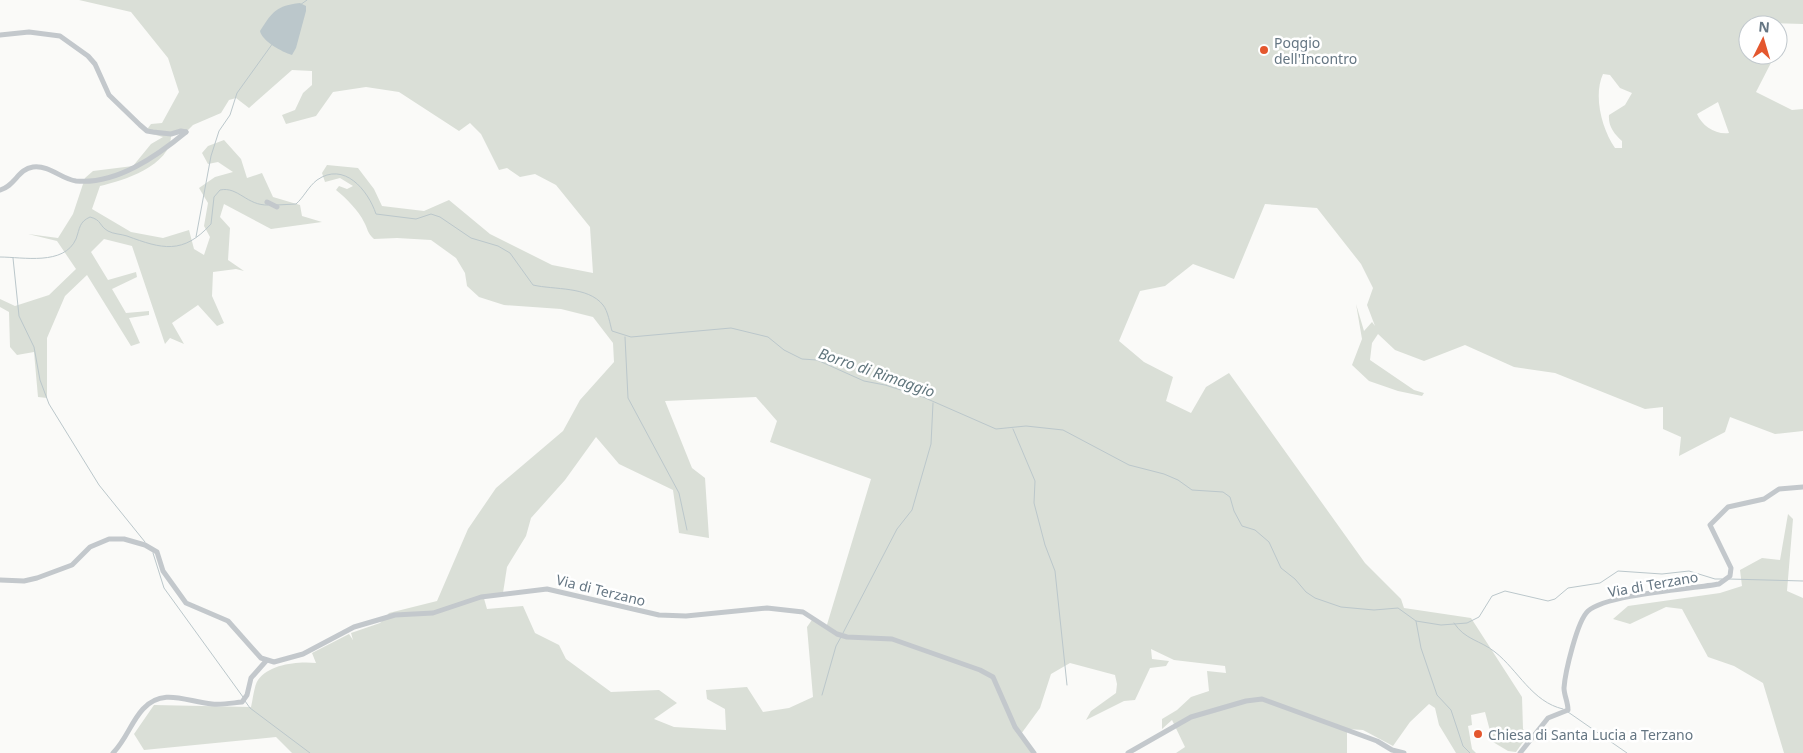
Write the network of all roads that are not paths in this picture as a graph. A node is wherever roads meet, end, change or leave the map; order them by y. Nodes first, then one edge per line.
1 (0, 35) edge
2 (0, 190) edge
3 (268, 202) dead end
4 (277, 207) dead end
5 (1803, 487) edge
6 (0, 580) edge
7 (266, 661) junction
8 (113, 753) edge
9 (1034, 753) edge
10 (1128, 753) edge
11 (1404, 753) edge
12 (1520, 753) edge

1 - 2 street
3 - 4 street
5 - 12 street, Via di Terzano
6 - 7 street
7 - 8 street
7 - 9 street, Via di Terzano
10 - 11 street

